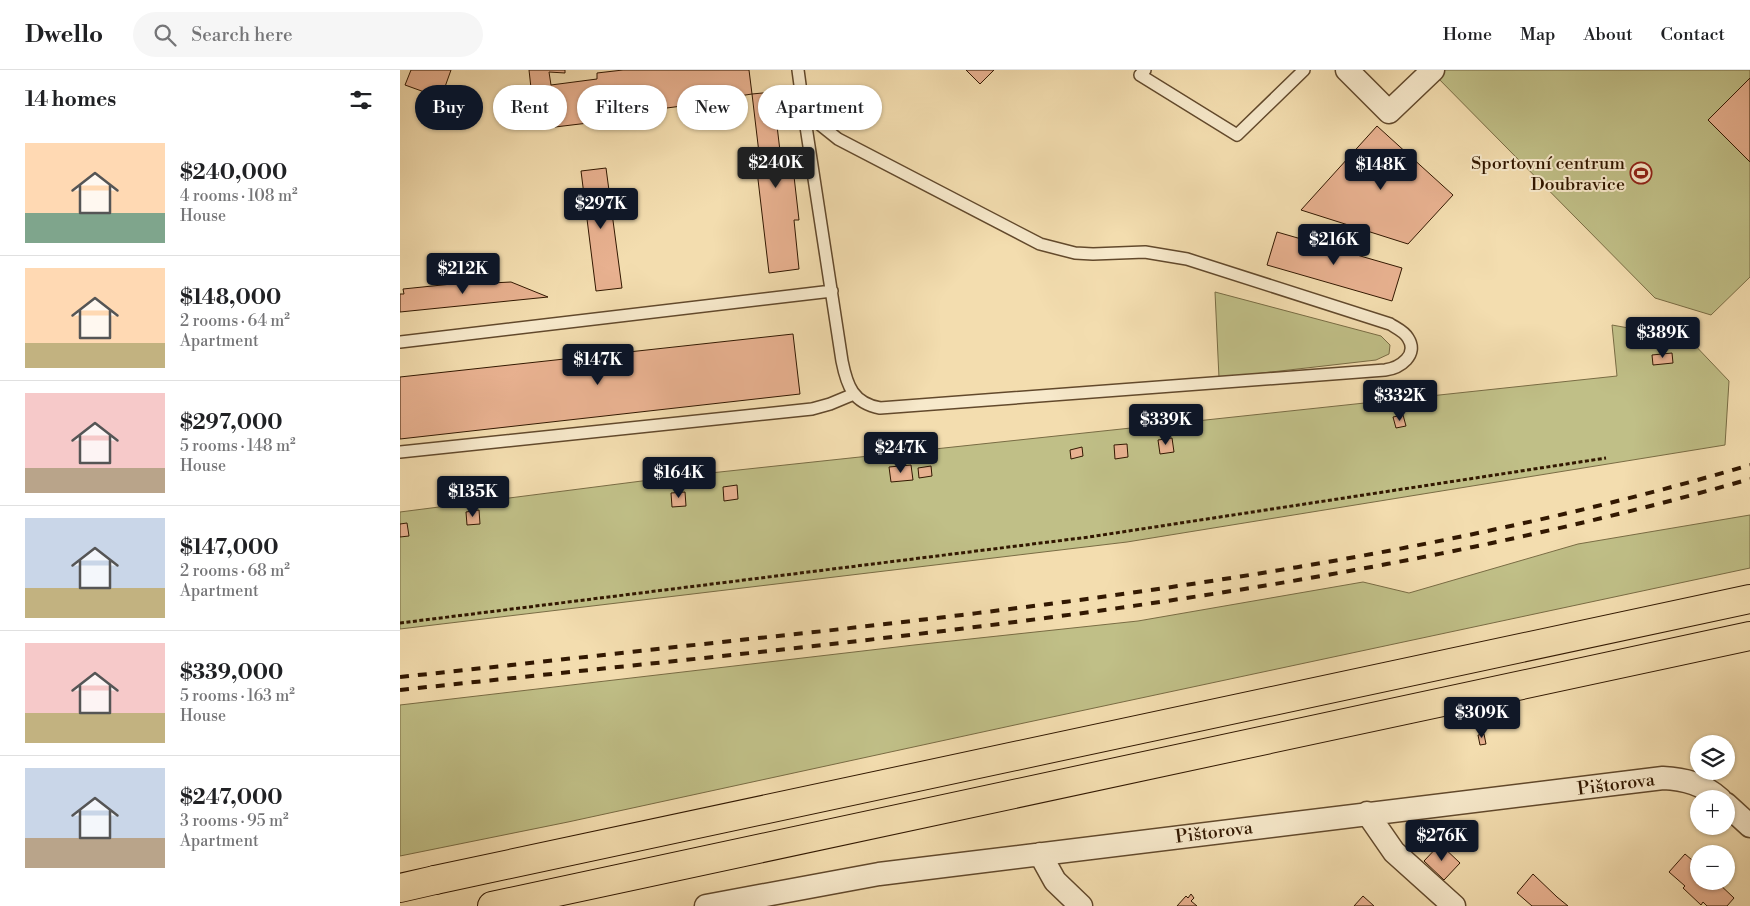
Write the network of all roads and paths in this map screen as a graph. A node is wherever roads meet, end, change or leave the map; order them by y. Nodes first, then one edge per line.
1 (798, 70) edge
2 (1145, 70) edge
3 (1304, 70) edge
4 (1346, 70) edge
5 (1433, 70) edge
6 (800, 85) edge
7 (807, 130) edge
8 (827, 130) edge
9 (832, 291) junction
10 (400, 342) edge
11 (854, 394) junction
12 (400, 452) edge
13 (1606, 458) dead end
14 (1750, 599) edge
15 (400, 623) edge
16 (1750, 636) edge
17 (1707, 790) edge
18 (1735, 812) edge
19 (1367, 813) junction
20 (1750, 826) edge
21 (1040, 854) junction
22 (400, 888) edge
23 (730, 904) edge
24 (492, 906) edge
25 (706, 906) edge
26 (1081, 906) edge
27 (1454, 906) edge

1 - 6 lane
2 - 3 lane
4 - 5 street
7 - 9 lane
8 - 11 lane
9 - 10 lane
9 - 11 lane
11 - 12 lane
13 - 15 path
14 - 22 main road
16 - 24 main road
17 - 19 street, Pištorova
18 - 20 street
19 - 21 street, Pištorova
19 - 27 street
21 - 23 street, Pištorova
21 - 26 street
23 - 25 street, Pištorova

